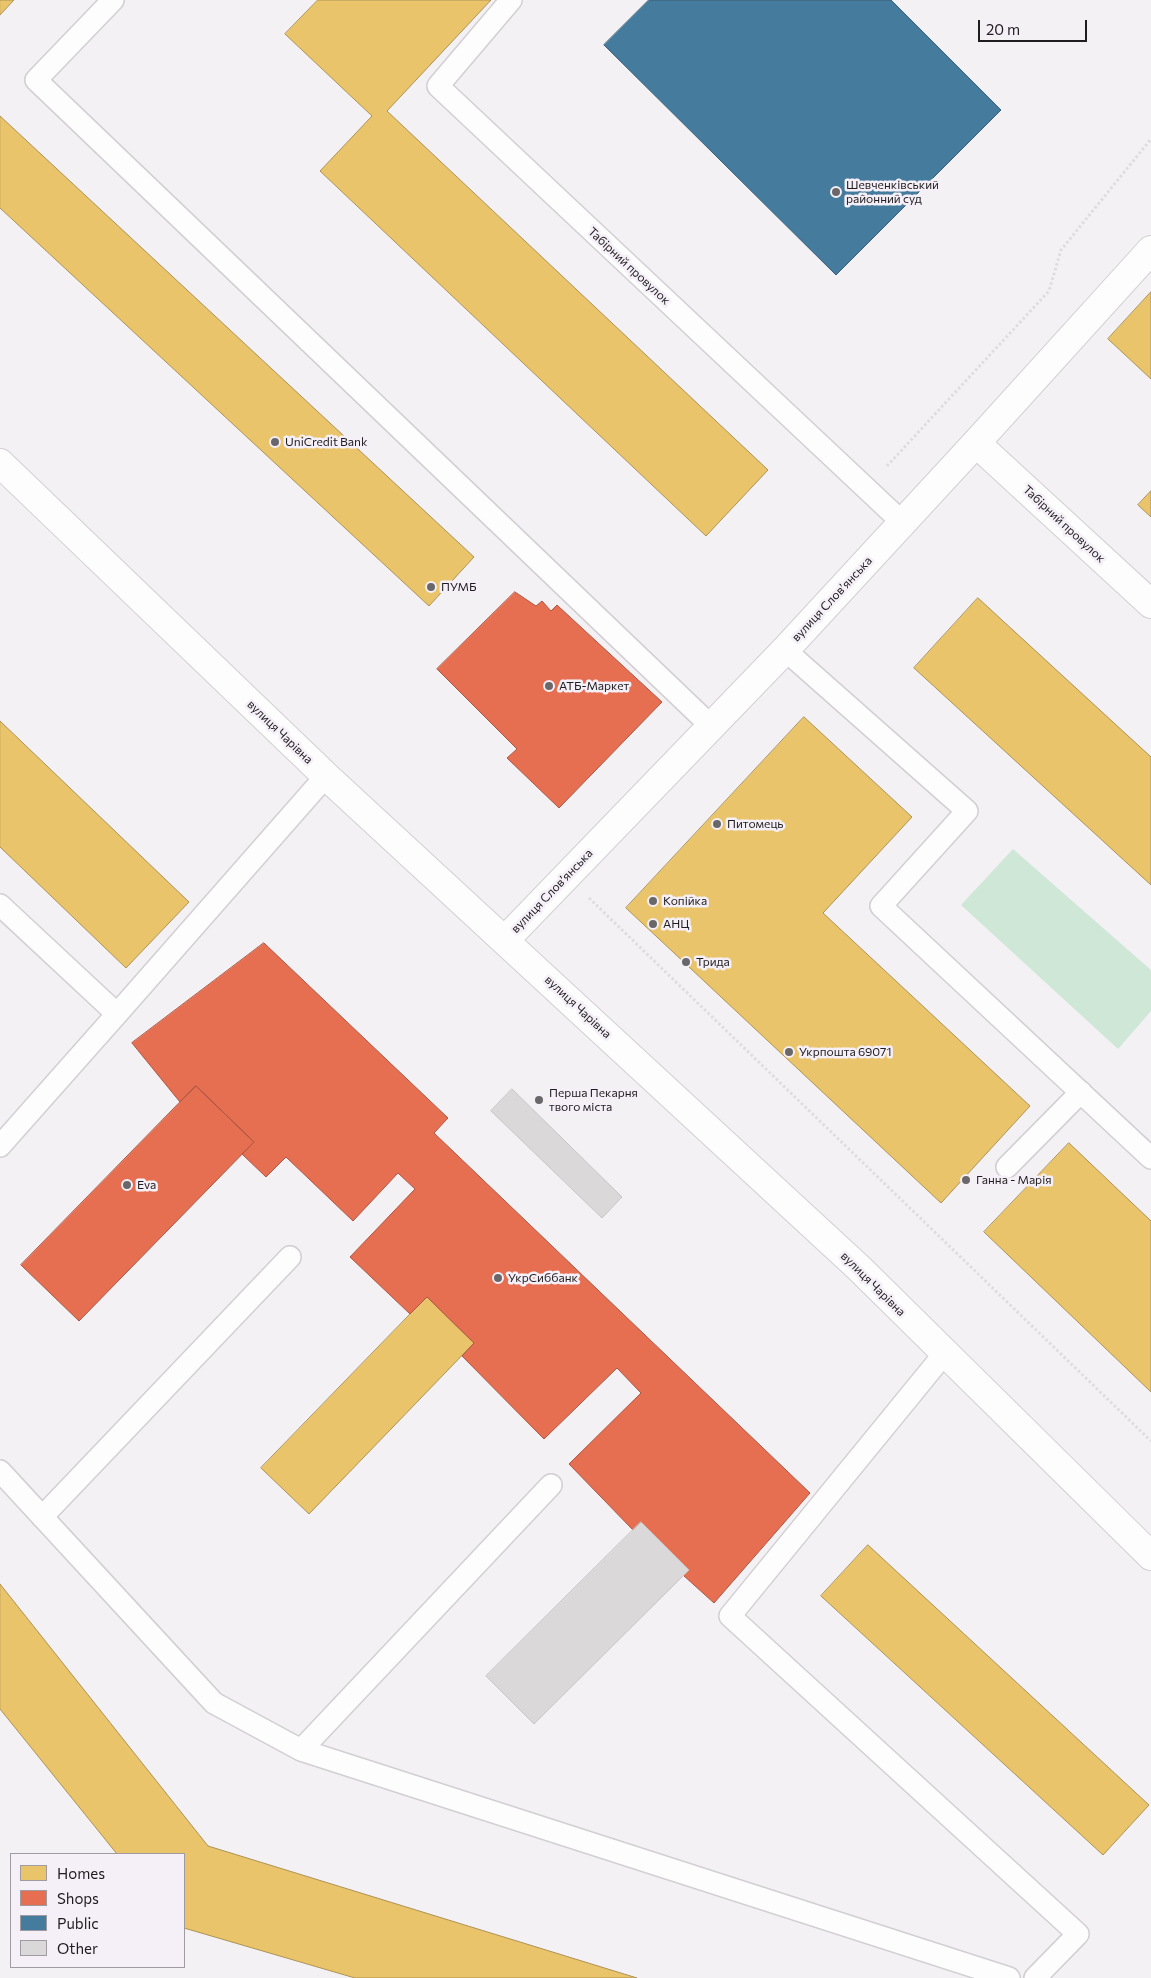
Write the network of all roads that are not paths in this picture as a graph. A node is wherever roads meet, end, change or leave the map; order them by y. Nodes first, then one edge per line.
1 (113, 0) edge
2 (511, 0) edge
3 (1151, 250) edge
4 (976, 444) junction
5 (0, 463) edge
6 (903, 523) junction
7 (1151, 604) edge
8 (785, 650) junction
9 (712, 727) junction
10 (326, 776) junction
11 (0, 905) edge
12 (505, 940) junction
13 (118, 1014) junction
14 (1081, 1092) junction
15 (0, 1146) edge
16 (1151, 1158) edge
17 (1007, 1167) dead end
18 (290, 1257) dead end
19 (944, 1354) junction
20 (0, 1471) edge
21 (551, 1485) dead end
22 (42, 1517) junction
23 (1151, 1556) edge
24 (301, 1750) junction
25 (1009, 1978) edge
26 (1035, 1978) edge

1 - 9 lane
2 - 6 lane, Табірний провулок
3 - 4 street, вулиця Слов’янська
4 - 6 street, вулиця Слов’янська
4 - 7 street, Табірний провулок
5 - 10 street, вулиця Чарівна
6 - 8 street, вулиця Слов’янська
8 - 9 street, вулиця Слов’янська
8 - 14 lane
9 - 12 street, вулиця Слов’янська
10 - 12 street, вулиця Чарівна
10 - 13 lane
11 - 13 lane
12 - 19 street, вулиця Чарівна
13 - 15 lane
14 - 16 lane
14 - 17 lane
18 - 22 lane
19 - 23 street, вулиця Чарівна
19 - 26 lane
20 - 22 lane
21 - 24 lane
22 - 24 lane
24 - 25 lane

